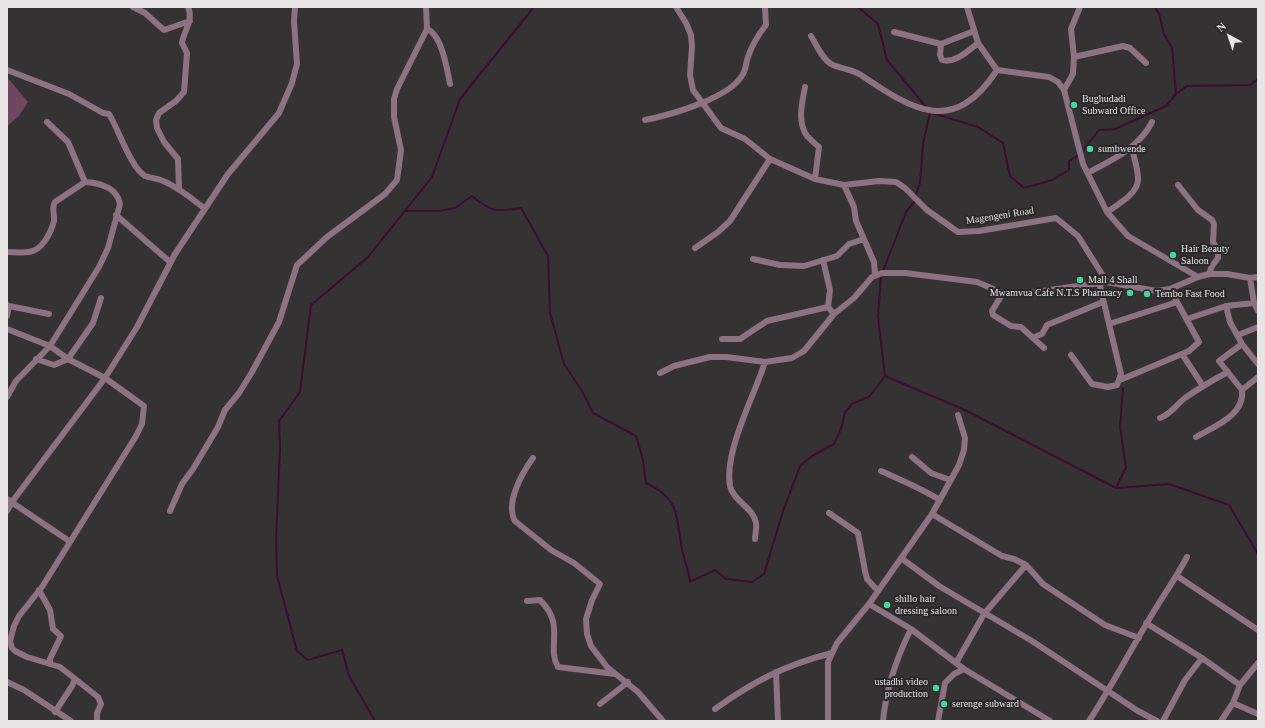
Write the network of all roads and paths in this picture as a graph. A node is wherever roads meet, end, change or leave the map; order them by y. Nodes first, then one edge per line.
1 (132, 7) edge
2 (188, 7) edge
3 (295, 7) edge
4 (426, 7) edge
5 (676, 7) edge
6 (765, 7) edge
7 (968, 7) edge
8 (1080, 7) edge
9 (190, 21) junction
10 (427, 29) junction
11 (974, 31) junction
12 (894, 32) dead end
13 (811, 36) dead end
14 (978, 43) junction
15 (941, 44) junction
16 (1074, 57) junction
17 (1146, 63) dead end
18 (7, 70) edge
19 (997, 70) junction
20 (450, 84) dead end
21 (805, 87) dead end
22 (1064, 90) junction
23 (704, 102) junction
24 (645, 120) dead end
25 (47, 122) dead end
26 (1152, 122) dead end
27 (1132, 148) junction
28 (770, 159) junction
29 (1088, 173) junction
30 (816, 179) junction
31 (85, 182) junction
32 (844, 185) junction
33 (1178, 185) dead end
34 (179, 190) junction
35 (204, 208) junction
36 (1106, 212) junction
37 (116, 215) junction
38 (864, 239) junction
39 (695, 248) dead end
40 (7, 252) edge
41 (753, 259) dead end
42 (823, 260) junction
43 (170, 262) junction
44 (1209, 274) junction
45 (875, 275) junction
46 (1198, 277) junction
47 (1258, 277) edge
48 (1250, 278) junction
49 (1099, 282) junction
50 (1107, 282) junction
51 (1170, 289) junction
52 (1003, 293) junction
53 (101, 298) dead end
54 (1103, 302) junction
55 (1176, 302) junction
56 (1254, 303) junction
57 (8, 305) edge
58 (1226, 306) junction
59 (828, 307) junction
60 (1258, 311) edge
61 (50, 314) dead end
62 (834, 314) junction
63 (7, 316) edge
64 (1187, 319) junction
65 (1109, 324) junction
66 (1258, 327) edge
67 (7, 329) edge
68 (1238, 335) junction
69 (1034, 337) junction
70 (722, 339) dead end
71 (1242, 344) junction
72 (50, 346) junction
73 (1044, 348) dead end
74 (1182, 354) junction
75 (1071, 355) dead end
76 (36, 359) junction
77 (68, 359) junction
78 (765, 362) junction
79 (1258, 364) edge
80 (1228, 372) junction
81 (660, 373) dead end
82 (1258, 376) edge
83 (105, 378) junction
84 (1120, 380) junction
85 (1203, 386) junction
86 (1242, 390) junction
87 (7, 397) edge
88 (958, 415) dead end
89 (1160, 418) dead end
90 (1196, 437) dead end
91 (912, 456) dead end
92 (533, 458) dead end
93 (881, 470) dead end
94 (950, 480) junction
95 (10, 500) edge
96 (940, 500) junction
97 (7, 511) edge
98 (170, 511) dead end
99 (829, 513) dead end
100 (932, 514) junction
101 (754, 539) dead end
102 (69, 541) junction
103 (1186, 557) dead end
104 (902, 558) junction
105 (1026, 565) junction
106 (1177, 576) junction
107 (39, 590) junction
108 (878, 591) junction
109 (527, 601) dead end
110 (869, 604) junction
111 (984, 614) junction
112 (1146, 623) junction
113 (911, 630) junction
114 (1258, 630) edge
115 (1139, 638) junction
116 (832, 653) junction
117 (1202, 658) junction
118 (956, 663) junction
119 (1258, 663) edge
120 (50, 664) junction
121 (964, 669) junction
122 (776, 672) junction
123 (615, 674) junction
124 (75, 679) junction
125 (7, 682) edge
126 (628, 682) junction
127 (1240, 685) junction
128 (1109, 692) junction
129 (1233, 703) junction
130 (600, 704) dead end
131 (715, 709) dead end
132 (56, 712) junction
133 (1258, 714) edge
134 (71, 721) edge
135 (97, 721) edge
136 (663, 721) edge
137 (778, 721) edge
138 (828, 721) edge
139 (883, 721) edge
140 (938, 721) edge
141 (1050, 721) edge
142 (1089, 721) edge
143 (1157, 721) edge
144 (1163, 721) edge
145 (1221, 721) edge

1 - 9 street
2 - 9 street
3 - 35 street
4 - 10 street
5 - 23 street, Magengeni Road
6 - 23 street
7 - 11 street
8 - 16 street
9 - 34 street
10 - 20 street
10 - 98 street
11 - 14 street
11 - 15 street
12 - 15 street
13 - 19 street
14 - 15 street
14 - 19 street
16 - 17 street
16 - 22 street
18 - 34 street
19 - 22 street
21 - 30 street
22 - 29 street
23 - 24 street
23 - 28 street, Magengeni Road
25 - 31 street
26 - 27 street
27 - 29 street
27 - 36 street
28 - 30 street, Magengeni Road
28 - 39 street
29 - 36 street
30 - 32 street, Magengeni Road
31 - 37 street
31 - 40 street
32 - 38 street
32 - 50 street, Magengeni Road
33 - 44 street
34 - 35 street
35 - 43 street
36 - 46 street
37 - 43 street
37 - 72 street
38 - 42 street
38 - 45 street
41 - 42 street
42 - 59 street
43 - 83 street
44 - 46 street
44 - 48 street
45 - 52 street
45 - 62 street
46 - 51 street
47 - 48 street
48 - 56 street
49 - 50 street
49 - 52 street
49 - 54 street
50 - 51 street
51 - 55 street
52 - 69 street
53 - 77 street
54 - 65 street
54 - 69 street
55 - 64 street
55 - 65 street
56 - 58 street
56 - 60 street
57 - 61 street
57 - 63 street
58 - 64 street
58 - 68 street
59 - 62 street
59 - 70 street
62 - 78 street
64 - 74 street
65 - 84 street
66 - 68 street
67 - 72 street
68 - 71 street
69 - 73 street
71 - 79 street
71 - 80 street
72 - 76 street
72 - 77 street
74 - 84 street
74 - 85 street
75 - 84 street
76 - 77 street
76 - 87 street
77 - 83 street
78 - 81 street
78 - 101 street
80 - 85 street
80 - 86 street
82 - 86 street
83 - 95 street
83 - 102 street
85 - 89 street
86 - 90 street
88 - 94 street
91 - 94 street
92 - 123 street
93 - 96 street
94 - 96 street
95 - 97 street
95 - 102 street
96 - 100 street
99 - 108 street
100 - 104 street
100 - 105 street
102 - 107 street
103 - 106 street
104 - 108 street
104 - 111 street
105 - 111 street
105 - 115 street
106 - 112 street
106 - 114 street
107 - 120 street
107 - 120 street
108 - 110 street
109 - 123 street
110 - 113 street
110 - 116 street
111 - 118 street
111 - 128 street
112 - 115 street
112 - 117 street
113 - 118 street
113 - 139 street
115 - 128 street
116 - 122 street
116 - 138 street
117 - 127 street
117 - 144 street
118 - 121 street
119 - 127 street
120 - 124 street
121 - 140 street
121 - 141 street
122 - 131 street
122 - 137 street
123 - 126 street
124 - 132 street
124 - 135 street
125 - 132 street
126 - 130 street
126 - 136 street
127 - 129 street
128 - 142 street
128 - 143 street
129 - 133 street
129 - 145 street
132 - 134 street

